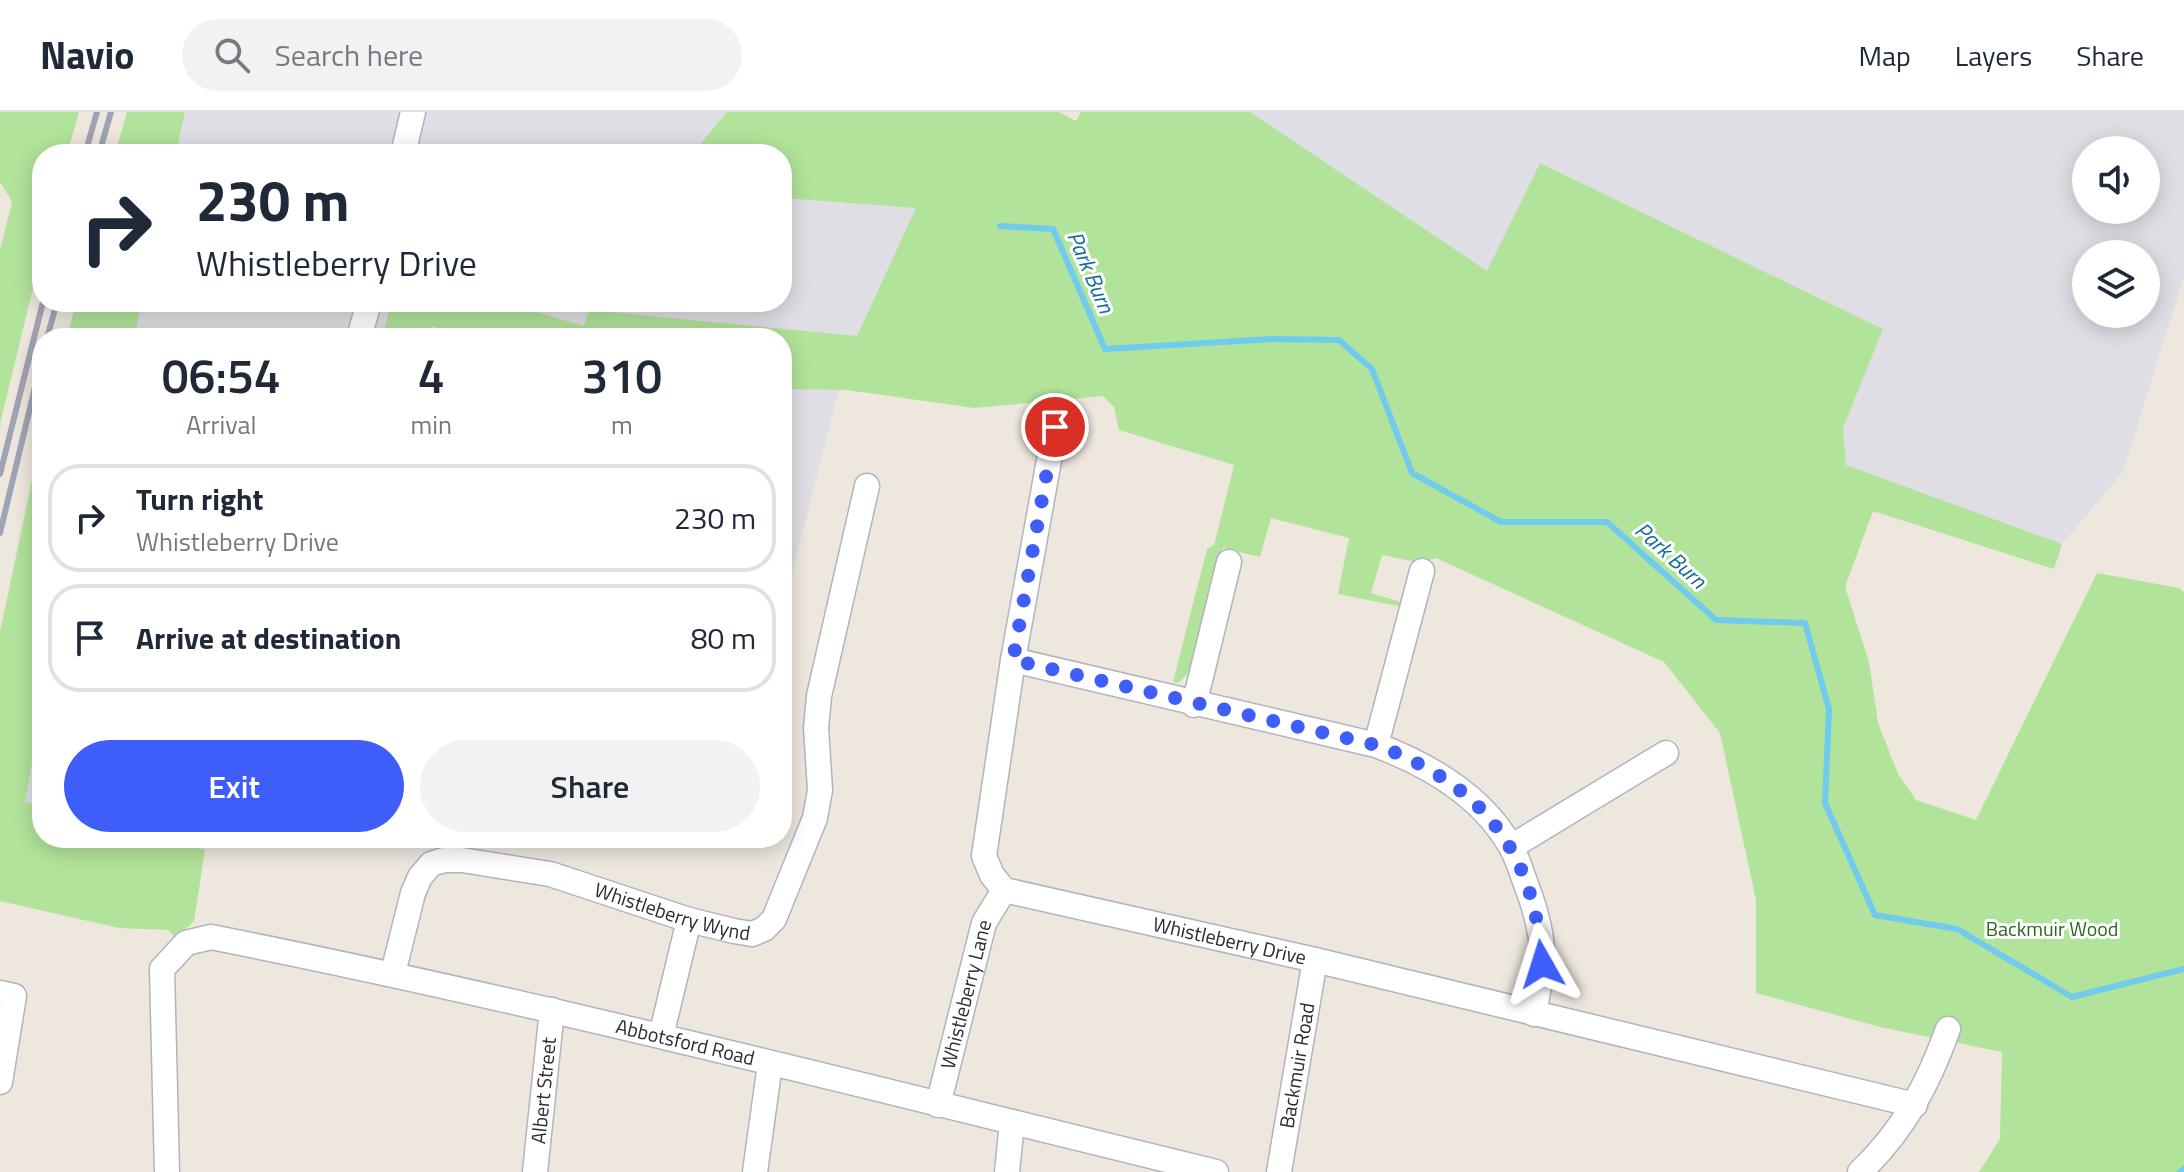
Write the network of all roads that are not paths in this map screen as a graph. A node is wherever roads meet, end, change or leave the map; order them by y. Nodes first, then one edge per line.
1 (413, 112) edge
2 (405, 144) edge
3 (1055, 427) dead end
4 (867, 486) dead end
5 (1229, 562) dead end
6 (1422, 571) dead end
7 (1013, 660) junction
8 (1194, 705) junction
9 (1376, 745) junction
10 (1666, 753) dead end
11 (1511, 847) junction
12 (1004, 890) junction
13 (689, 920) junction
14 (1315, 960) junction
15 (393, 973) junction
16 (0, 993) edge
17 (552, 1010) junction
18 (1534, 1014) junction
19 (1948, 1029) dead end
20 (661, 1036) junction
21 (770, 1064) junction
22 (0, 1082) edge
23 (938, 1105) junction
24 (1915, 1105) junction
25 (1012, 1122) junction
26 (167, 1172) edge
27 (535, 1172) edge
28 (755, 1172) edge
29 (1007, 1172) edge
30 (1216, 1172) edge
31 (1279, 1172) edge
32 (1860, 1172) edge

1 - 2 street
3 - 7 street
4 - 13 street, Whistleberry Wynd
5 - 8 street
6 - 9 street
7 - 8 street
7 - 12 street
8 - 9 street
9 - 11 street
10 - 11 street
11 - 18 street
12 - 14 street, Whistleberry Drive
12 - 23 street, Whistleberry Lane
13 - 15 street, Whistleberry Wynd
13 - 20 street
14 - 18 street, Whistleberry Drive
14 - 31 street, Backmuir Road
15 - 17 street, Abbotsford Road
15 - 26 street, Abbotsford Road
16 - 22 street
17 - 20 street, Abbotsford Road
17 - 27 street, Albert Street
18 - 24 street, Whistleberry Drive
19 - 24 street
20 - 21 street, Abbotsford Road
21 - 23 street, Abbotsford Road
21 - 28 street
23 - 25 street, Abbotsford Road
24 - 32 street
25 - 29 street
25 - 30 street, Abbotsford Road

